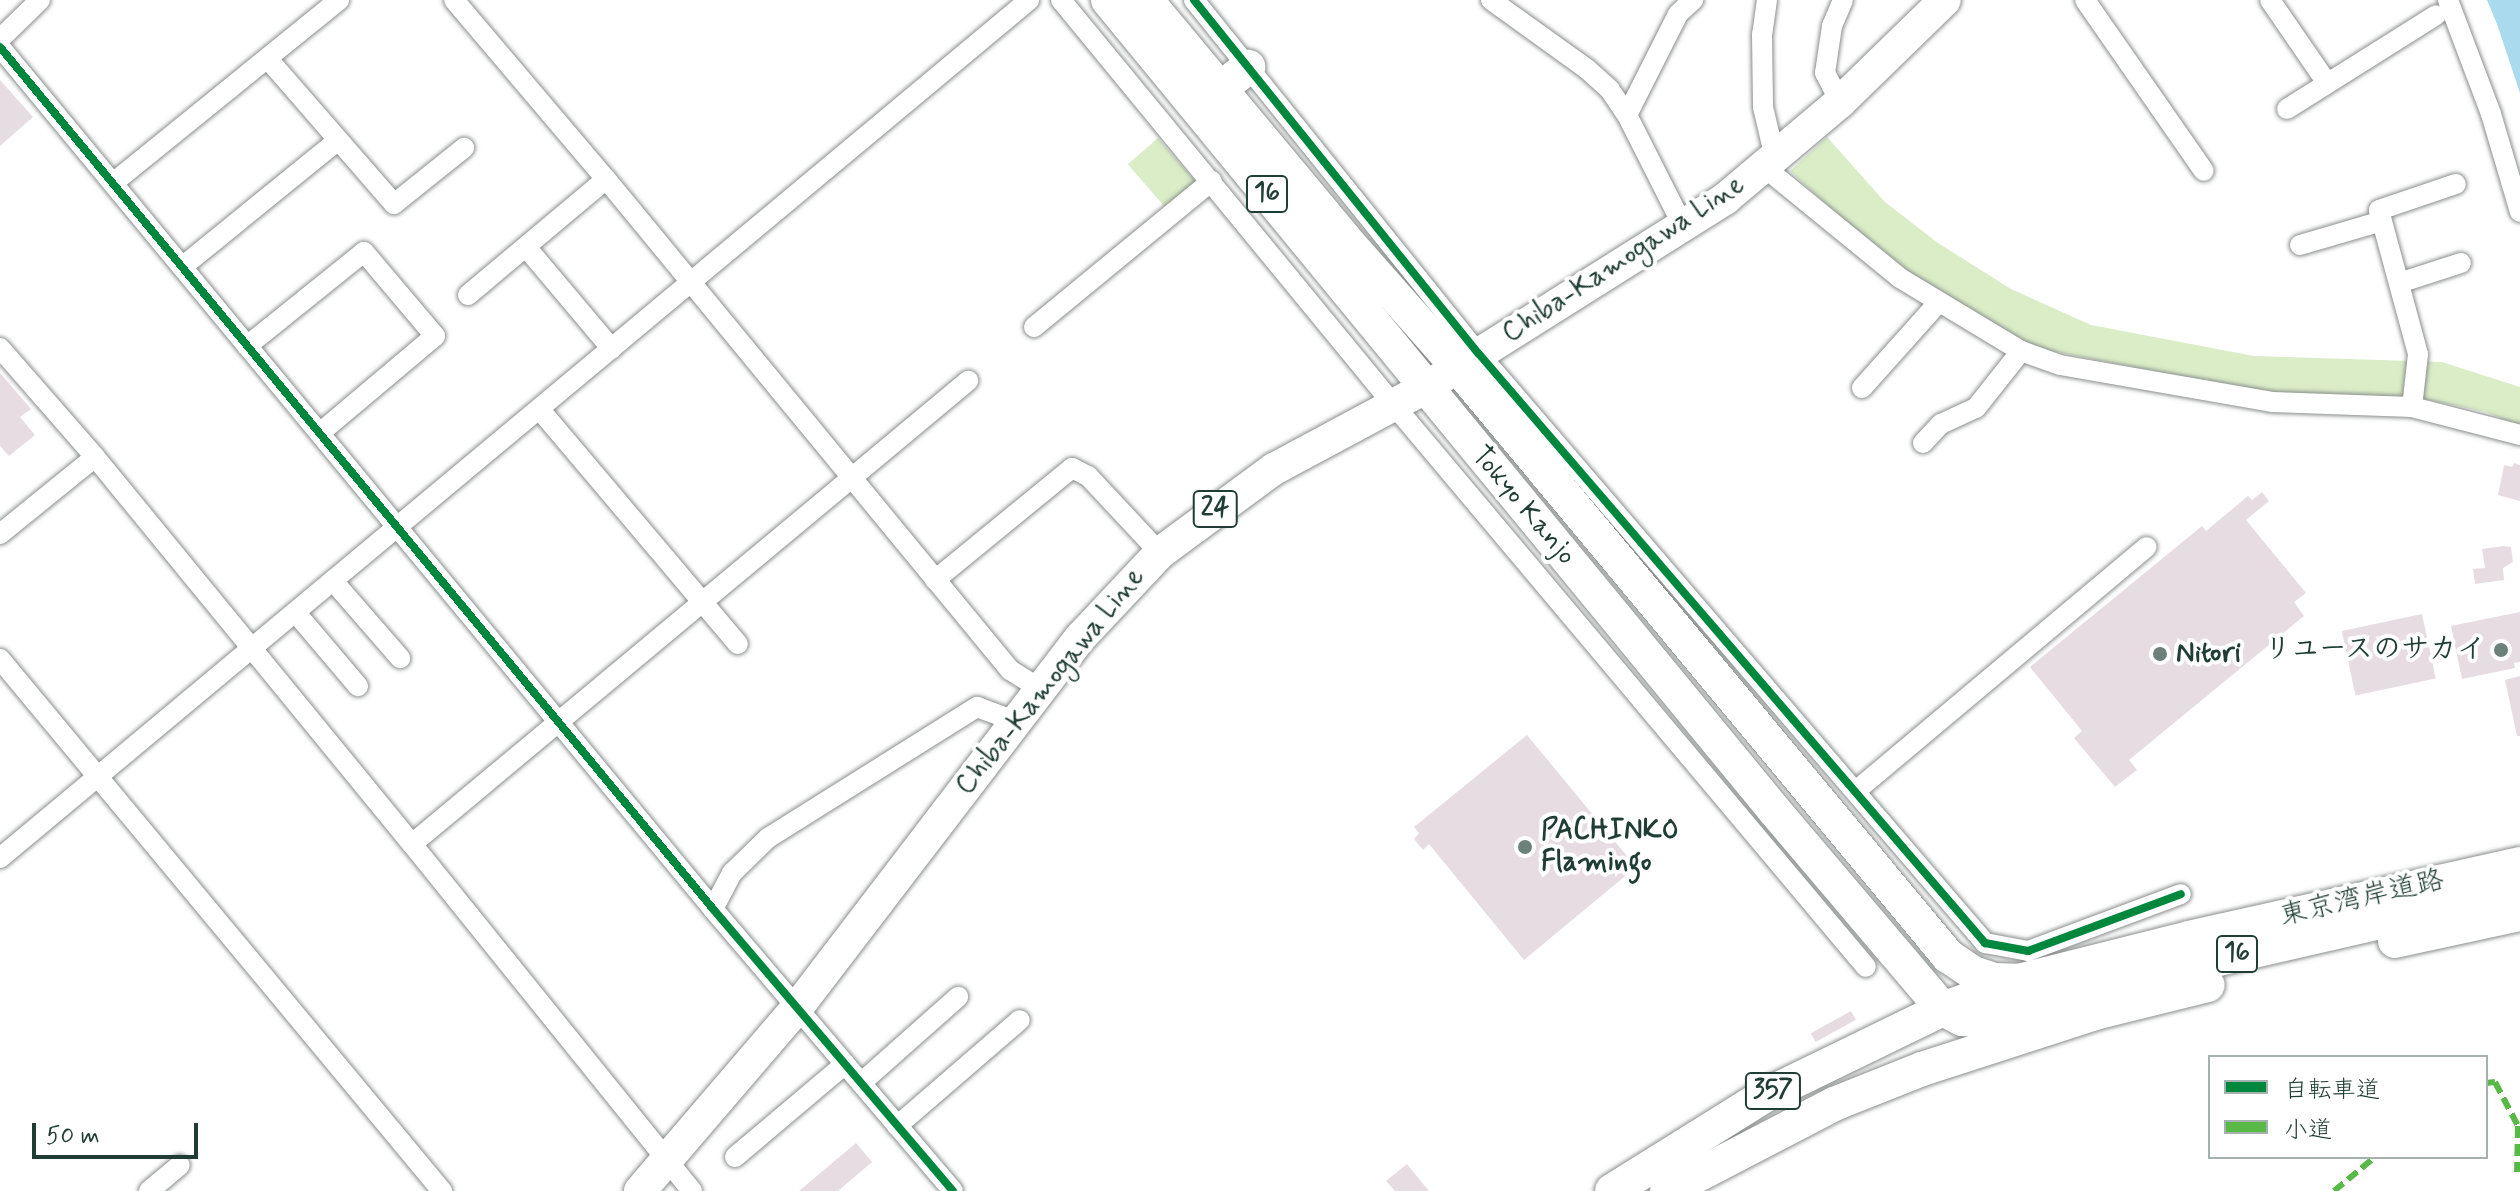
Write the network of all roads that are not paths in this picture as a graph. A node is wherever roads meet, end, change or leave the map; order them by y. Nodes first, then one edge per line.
1 (40, 0) edge
2 (339, 0) edge
3 (454, 0) edge
4 (1029, 0) edge
5 (1061, 0) edge
6 (1108, 0) edge
7 (1146, 0) edge
8 (1194, 0) edge
9 (1491, 0) edge
10 (1693, 0) edge
11 (1767, 0) edge
12 (1843, 0) edge
13 (1945, 0) edge
14 (2085, 0) edge
15 (2270, 0) edge
16 (2442, 8) edge
17 (0, 39) edge
18 (0, 47) edge
19 (268, 59) junction
20 (1248, 67) junction
21 (2327, 83) junction
22 (1220, 89) junction
23 (1840, 102) junction
24 (2287, 109) dead end
25 (1627, 115) junction
26 (338, 140) junction
27 (464, 148) dead end
28 (1770, 162) junction
29 (2204, 171) dead end
30 (606, 179) junction
31 (1212, 181) junction
32 (113, 183) junction
33 (2456, 184) dead end
34 (2520, 212) edge
35 (2382, 221) junction
36 (1684, 228) junction
37 (2300, 245) dead end
38 (526, 247) junction
39 (2461, 263) dead end
40 (182, 267) junction
41 (692, 283) junction
42 (2399, 283) junction
43 (468, 295) dead end
44 (1938, 303) junction
45 (1034, 327) dead end
46 (247, 346) junction
47 (0, 348) edge
48 (612, 349) junction
49 (2021, 351) junction
50 (1468, 360) junction
51 (968, 381) dead end
52 (1425, 388) junction
53 (1862, 388) dead end
54 (1393, 404) junction
55 (2412, 407) junction
56 (541, 411) junction
57 (320, 433) junction
58 (2520, 435) edge
59 (1923, 443) dead end
60 (95, 457) junction
61 (850, 478) junction
62 (400, 528) junction
63 (0, 534) edge
64 (2147, 547) dead end
65 (1160, 553) junction
66 (935, 580) junction
67 (334, 582) junction
68 (700, 602) junction
69 (296, 613) junction
70 (738, 644) dead end
71 (252, 650) junction
72 (400, 658) dead end
73 (0, 659) edge
74 (358, 686) dead end
75 (1039, 688) junction
76 (1015, 721) junction
77 (559, 723) junction
78 (1772, 747) junction
79 (97, 777) junction
80 (1857, 790) junction
81 (412, 844) junction
82 (0, 858) edge
83 (2520, 864) edge
84 (2520, 890) edge
85 (2181, 894) dead end
86 (713, 909) junction
87 (2520, 914) edge
88 (1866, 967) dead end
89 (2018, 981) junction
90 (958, 997) dead end
91 (797, 1008) junction
92 (1951, 1010) junction
93 (1020, 1020) dead end
94 (2021, 1035) joint
95 (845, 1064) junction
96 (1935, 1064) junction
97 (861, 1083) junction
98 (897, 1126) junction
99 (735, 1157) dead end
100 (667, 1162) junction
101 (180, 1165) dead end
102 (149, 1191) edge
103 (442, 1191) edge
104 (640, 1191) edge
105 (692, 1191) edge
106 (953, 1191) edge
107 (1612, 1191) edge
108 (1667, 1191) edge

1 - 17 street
2 - 19 street
3 - 30 street
4 - 41 street
5 - 31 street
6 - 52 highway, Tokyo Kanjo / 16
7 - 22 highway, Tokyo Kanjo / 16
8 - 20 street
9 - 25 street
10 - 25 street
11 - 28 street
12 - 23 street
13 - 23 main road, Chiba-Kamogawa Line / 24
14 - 29 street
15 - 21 street
16 - 21 street
16 - 34 street
18 - 32 street
19 - 26 street
19 - 32 street
20 - 22 highway
20 - 50 street
21 - 24 street
22 - 50 highway, Tokyo Kanjo / 16
23 - 28 main road, Chiba-Kamogawa Line / 24
25 - 36 street
26 - 27 street
26 - 40 street
28 - 36 main road, Chiba-Kamogawa Line / 24
28 - 44 street
30 - 38 street
30 - 41 street
31 - 45 street
31 - 54 street
32 - 40 street
33 - 35 street
35 - 37 street
35 - 42 street
36 - 50 main road, Chiba-Kamogawa Line / 24
38 - 43 street
38 - 48 street
39 - 42 street
40 - 46 street
41 - 48 street
41 - 61 street
42 - 55 street
44 - 49 street
44 - 53 street
46 - 57 street
46 - 57 street
47 - 60 street
48 - 56 street
49 - 55 street
49 - 59 street
50 - 52 main road, Chiba-Kamogawa Line / 24
50 - 78 highway, Tokyo Kanjo / 16
50 - 80 street
51 - 61 street
52 - 54 main road, Chiba-Kamogawa Line / 24
52 - 92 highway, Tokyo Kanjo / 16
54 - 65 main road, Chiba-Kamogawa Line / 24
54 - 88 street
55 - 58 street
56 - 62 street
56 - 68 street
57 - 62 street
60 - 63 street
60 - 71 street
61 - 66 street
61 - 68 street
62 - 67 street
62 - 77 street
64 - 80 street
65 - 66 street
65 - 75 main road, Chiba-Kamogawa Line / 24
66 - 75 street
67 - 69 street
67 - 72 street
68 - 70 street
68 - 77 street
69 - 71 street
69 - 74 street
71 - 79 street
71 - 81 street
73 - 79 street
75 - 76 main road, Chiba-Kamogawa Line / 24
76 - 86 street
76 - 91 main road, Chiba-Kamogawa Line / 24
77 - 81 street
77 - 86 street
78 - 89 highway, Tokyo Kanjo / 16
78 - 92 highway, Tokyo Kanjo / 16
79 - 82 street
79 - 103 street
80 - 85 street
81 - 100 street
83 - 89 highway, 東京湾岸道路 / 16
84 - 92 highway, 16
86 - 91 street
87 - 94 highway, 東京湾岸道路 / 16
89 - 92 highway, 357
90 - 97 street
91 - 95 street
91 - 100 main road, Chiba-Kamogawa Line / 24
92 - 96 highway
92 - 107 highway, 357
93 - 98 street
94 - 96 highway, 357
95 - 97 street
95 - 99 street
96 - 108 highway, 357
97 - 98 street
98 - 106 street
100 - 104 main road, Chiba-Kamogawa Line / 24
100 - 105 street
101 - 102 street

